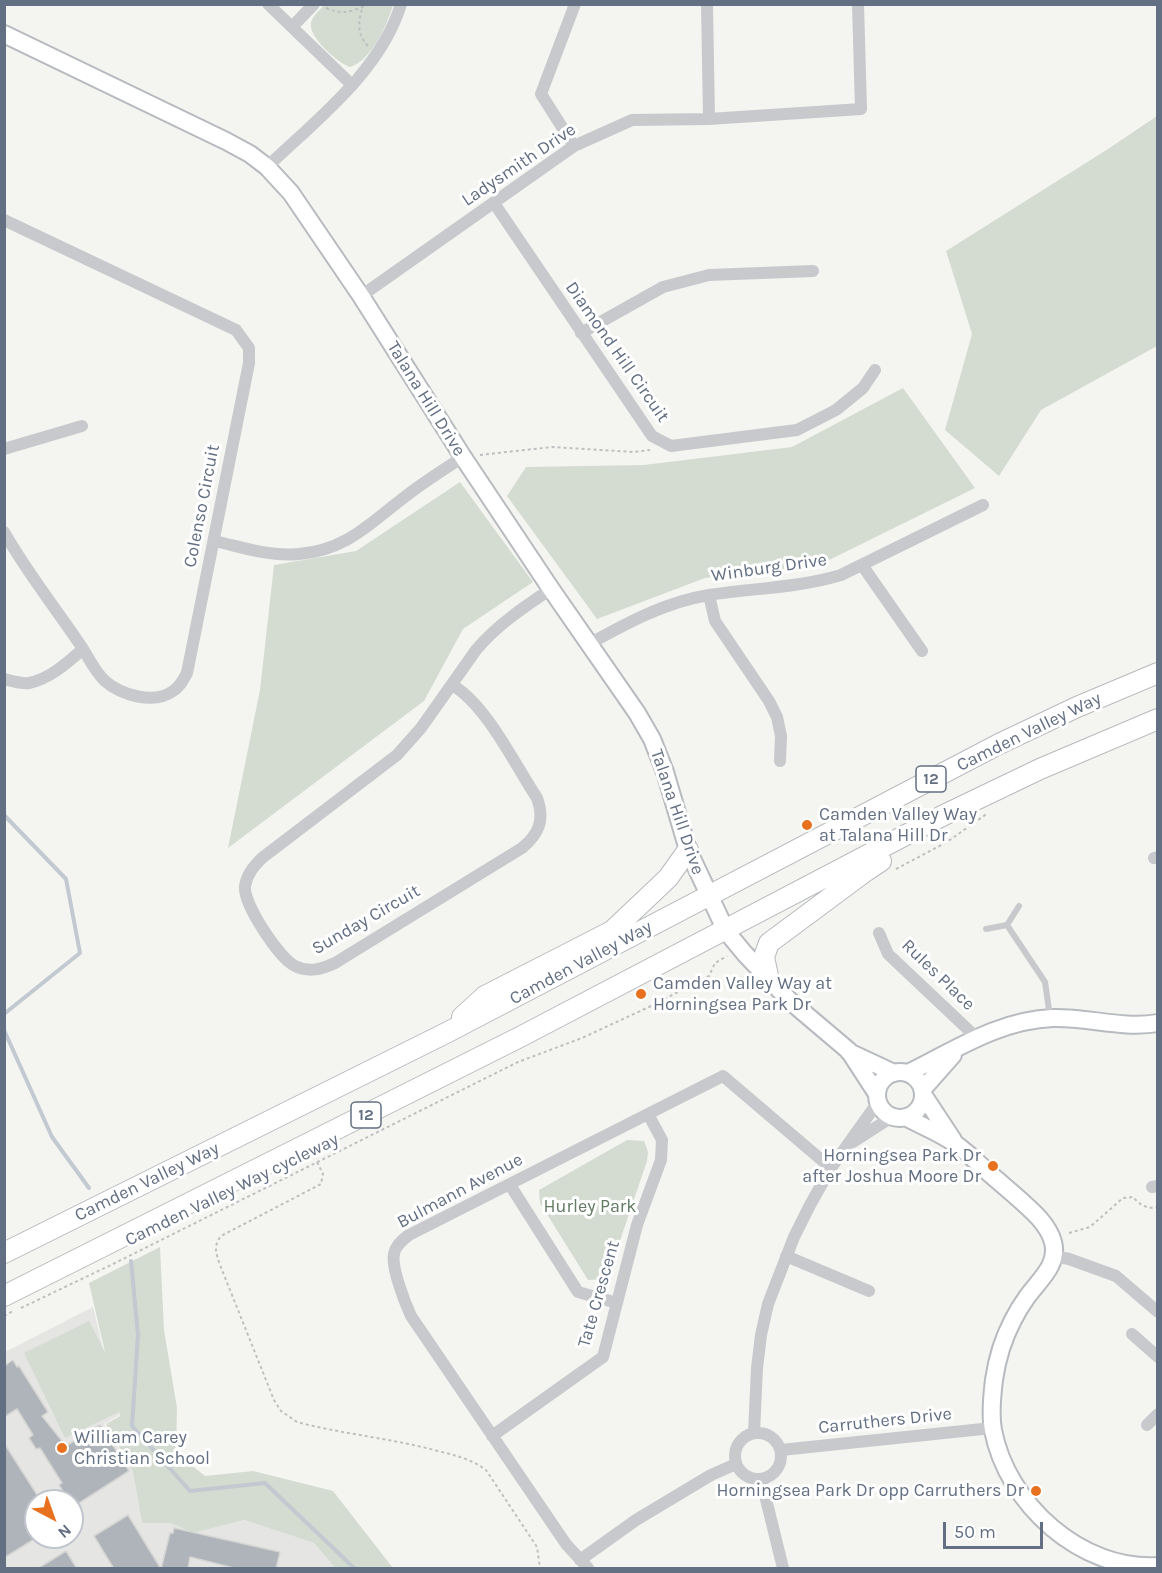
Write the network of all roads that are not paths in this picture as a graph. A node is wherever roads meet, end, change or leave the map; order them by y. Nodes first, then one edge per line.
1 (268, 4) edge
2 (401, 4) edge
3 (575, 4) edge
4 (707, 4) edge
5 (858, 4) edge
6 (310, 8) edge
7 (292, 27) junction
8 (4, 34) edge
9 (352, 85) junction
10 (709, 119) junction
11 (574, 146) junction
12 (267, 167) junction
13 (494, 203) junction
14 (4, 220) edge
15 (813, 271) dead end
16 (361, 296) junction
17 (581, 333) junction
18 (875, 370) dead end
19 (82, 426) dead end
20 (4, 449) edge
21 (463, 457) junction
22 (983, 505) dead end
23 (4, 532) edge
24 (214, 541) junction
25 (862, 566) junction
26 (550, 589) junction
27 (709, 595) junction
28 (589, 644) junction
29 (84, 649) junction
30 (922, 651) dead end
31 (1158, 673) edge
32 (4, 679) edge
33 (452, 685) junction
34 (1158, 718) edge
35 (780, 760) dead end
36 (1012, 783) junction
37 (688, 850) junction
38 (709, 896) junction
39 (1019, 906) dead end
40 (1007, 925) junction
41 (986, 929) dead end
42 (726, 931) junction
43 (879, 933) dead end
44 (770, 981) junction
45 (1050, 1018) junction
46 (1158, 1023) edge
47 (448, 1032) junction
48 (977, 1038) junction
49 (957, 1049) junction
50 (849, 1051) junction
51 (901, 1073) junction
52 (923, 1093) junction
53 (878, 1098) junction
54 (648, 1114) junction
55 (899, 1117) junction
56 (849, 1144) junction
57 (955, 1144) junction
58 (831, 1168) junction
59 (510, 1185) junction
60 (4, 1252) edge
61 (786, 1256) junction
62 (1054, 1256) junction
63 (869, 1291) dead end
64 (4, 1296) edge
65 (617, 1303) junction
66 (1158, 1312) edge
67 (1132, 1334) dead end
68 (1158, 1357) edge
69 (1158, 1414) edge
70 (1147, 1425) dead end
71 (992, 1428) junction
72 (754, 1432) junction
73 (492, 1436) junction
74 (780, 1450) junction
75 (736, 1464) junction
76 (761, 1479) junction
77 (584, 1564) edge
78 (1158, 1566) edge
79 (783, 1569) edge

1 - 7 street
2 - 9 street
3 - 11 street
4 - 10 street
5 - 10 street, Ladysmith Drive
6 - 7 street
7 - 9 street
8 - 12 street, Talana Hill Drive
9 - 12 street
10 - 11 street, Ladysmith Drive
11 - 13 street, Ladysmith Drive
12 - 16 street, Talana Hill Drive
13 - 16 street, Ladysmith Drive
13 - 17 street, Diamond Hill Circuit
14 - 24 street, Colenso Circuit
15 - 17 street
16 - 21 street, Talana Hill Drive
17 - 18 street, Diamond Hill Circuit
19 - 20 street
21 - 24 street
21 - 26 street, Talana Hill Drive
22 - 25 street, Winburg Drive
23 - 29 street, Colenso Circuit
24 - 29 street, Colenso Circuit
25 - 27 street, Winburg Drive
25 - 30 street
26 - 28 street, Talana Hill Drive
26 - 33 street, Sunday Circuit
27 - 28 street, Winburg Drive
27 - 35 street
28 - 37 street, Talana Hill Drive
29 - 32 street
31 - 38 main road, Camden Valley Way / 12
33 - 33 street, Sunday Circuit
34 - 36 main road, Camden Valley Way / 12
36 - 42 main road, Camden Valley Way / 12
36 - 44 main road
37 - 38 street, Talana Hill Drive
37 - 47 main road
38 - 42 street, Talana Hill Drive
38 - 47 main road, Camden Valley Way / 12
39 - 40 lane
40 - 41 lane
40 - 45 lane
42 - 44 street, Talana Hill Drive
42 - 64 main road, Camden Valley Way / 12
43 - 48 street, Rules Place
44 - 50 street, Talana Hill Drive
45 - 46 street
45 - 48 street
47 - 60 main road, Camden Valley Way / 12
48 - 49 street
49 - 51 street
49 - 52 street
50 - 51 street
50 - 53 street
51 - 52 street
51 - 53 street
52 - 55 street
52 - 57 street
53 - 55 street
53 - 56 street
54 - 58 street, Bulmann Avenue
54 - 59 street, Bulmann Avenue
54 - 65 street, Tate Crescent
55 - 56 street
55 - 57 street
56 - 58 street
57 - 62 street
58 - 61 street
59 - 65 street
59 - 73 street, Bulmann Avenue
61 - 63 street
61 - 72 street
62 - 66 street
62 - 71 street
65 - 73 street, Tate Crescent
67 - 68 street
69 - 70 street
71 - 74 street, Carruthers Drive
71 - 78 street
72 - 74 street
72 - 75 street
73 - 77 street, Bulmann Avenue
74 - 76 street
75 - 76 street
75 - 77 street
76 - 79 street

